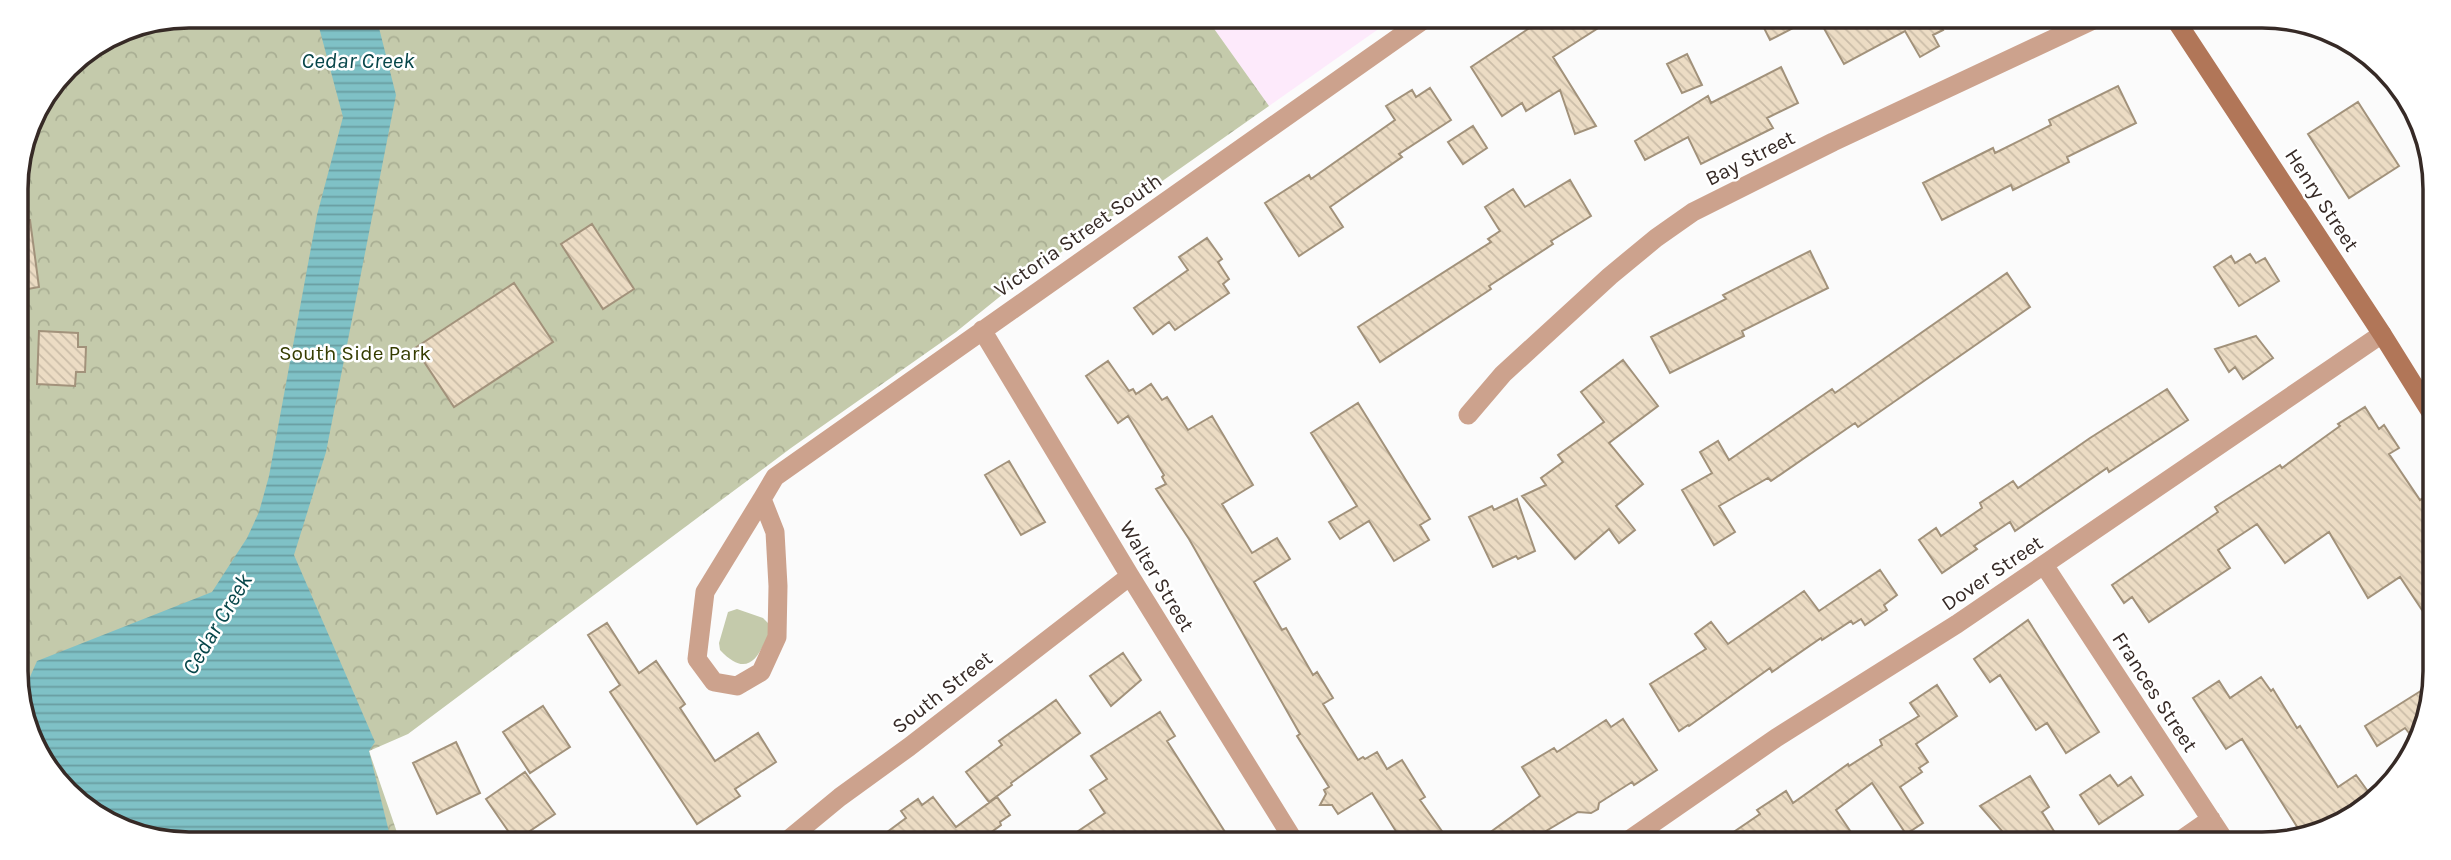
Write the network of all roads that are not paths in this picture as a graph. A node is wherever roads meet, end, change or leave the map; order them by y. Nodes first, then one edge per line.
1 (1412, 28) edge
2 (2076, 28) edge
3 (2181, 28) edge
4 (982, 330) junction
5 (2382, 334) junction
6 (2423, 400) edge
7 (1468, 415) dead end
8 (762, 499) junction
9 (2044, 565) junction
10 (1130, 576) junction
11 (2211, 819) junction
12 (798, 832) edge
13 (1289, 832) edge
14 (1640, 832) edge
15 (2192, 832) edge
16 (2219, 832) edge

1 - 4 street, Victoria Street South
2 - 7 street, Bay Street
3 - 5 main road, Henry Street
4 - 8 street, Victoria Street South
4 - 10 street, Walter Street
5 - 6 main road, Henry Street
5 - 9 street, Dover Street
8 - 8 street, Victoria Street South
9 - 11 street, Frances Street
9 - 14 street, Dover Street
10 - 12 street, South Street
10 - 13 street, Walter Street
11 - 15 street
11 - 16 street, Frances Street

